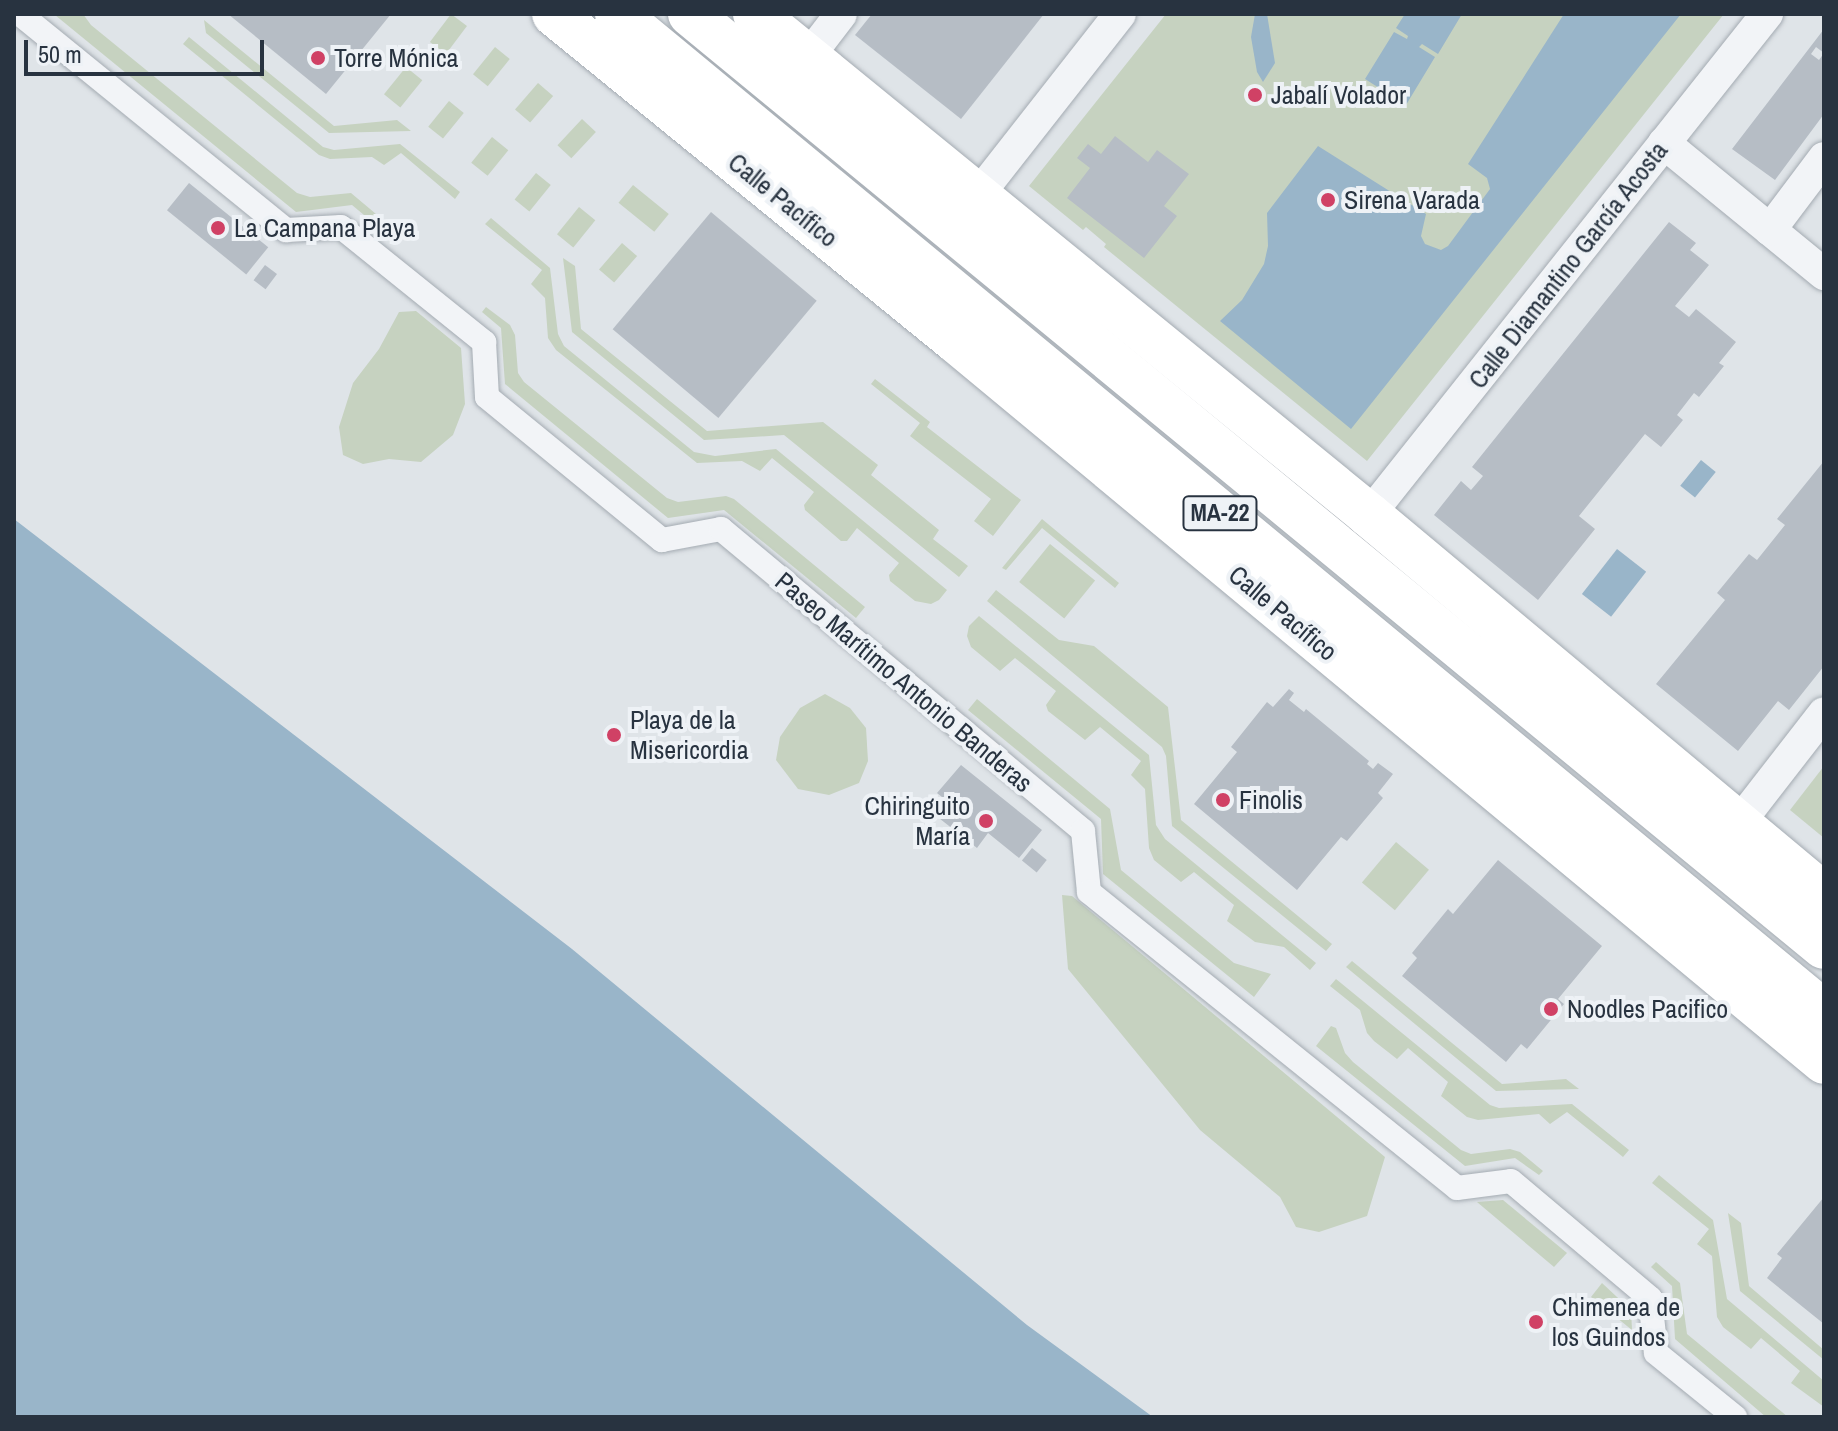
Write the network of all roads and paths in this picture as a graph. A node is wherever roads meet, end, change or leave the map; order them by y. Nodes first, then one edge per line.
1 (20, 14) edge
2 (554, 14) edge
3 (617, 14) edge
4 (690, 14) edge
5 (755, 14) edge
6 (841, 14) edge
7 (1120, 14) edge
8 (1767, 14) edge
9 (808, 57) junction
10 (1664, 143) junction
11 (1824, 158) edge
12 (978, 195) junction
13 (1770, 230) junction
14 (1824, 274) edge
15 (1369, 515) junction
16 (1824, 713) edge
17 (1738, 824) junction
18 (1824, 895) edge
19 (1824, 947) edge
20 (1824, 1012) edge
21 (1824, 1062) edge
22 (1735, 1417) edge

1 - 22 street, Paseo Marítimo Antonio Banderas
2 - 21 main road, Calle Pacífico
3 - 20 main road, Calle Pacífico / MA-22
4 - 19 main road, MA-22
5 - 9 main road
6 - 9 street
7 - 12 street
8 - 10 street, Calle Diamantino García Acosta
9 - 12 main road
10 - 13 street
10 - 15 street, Calle Diamantino García Acosta
11 - 13 street
12 - 15 main road
13 - 14 street
15 - 17 main road
16 - 17 street
17 - 18 main road

